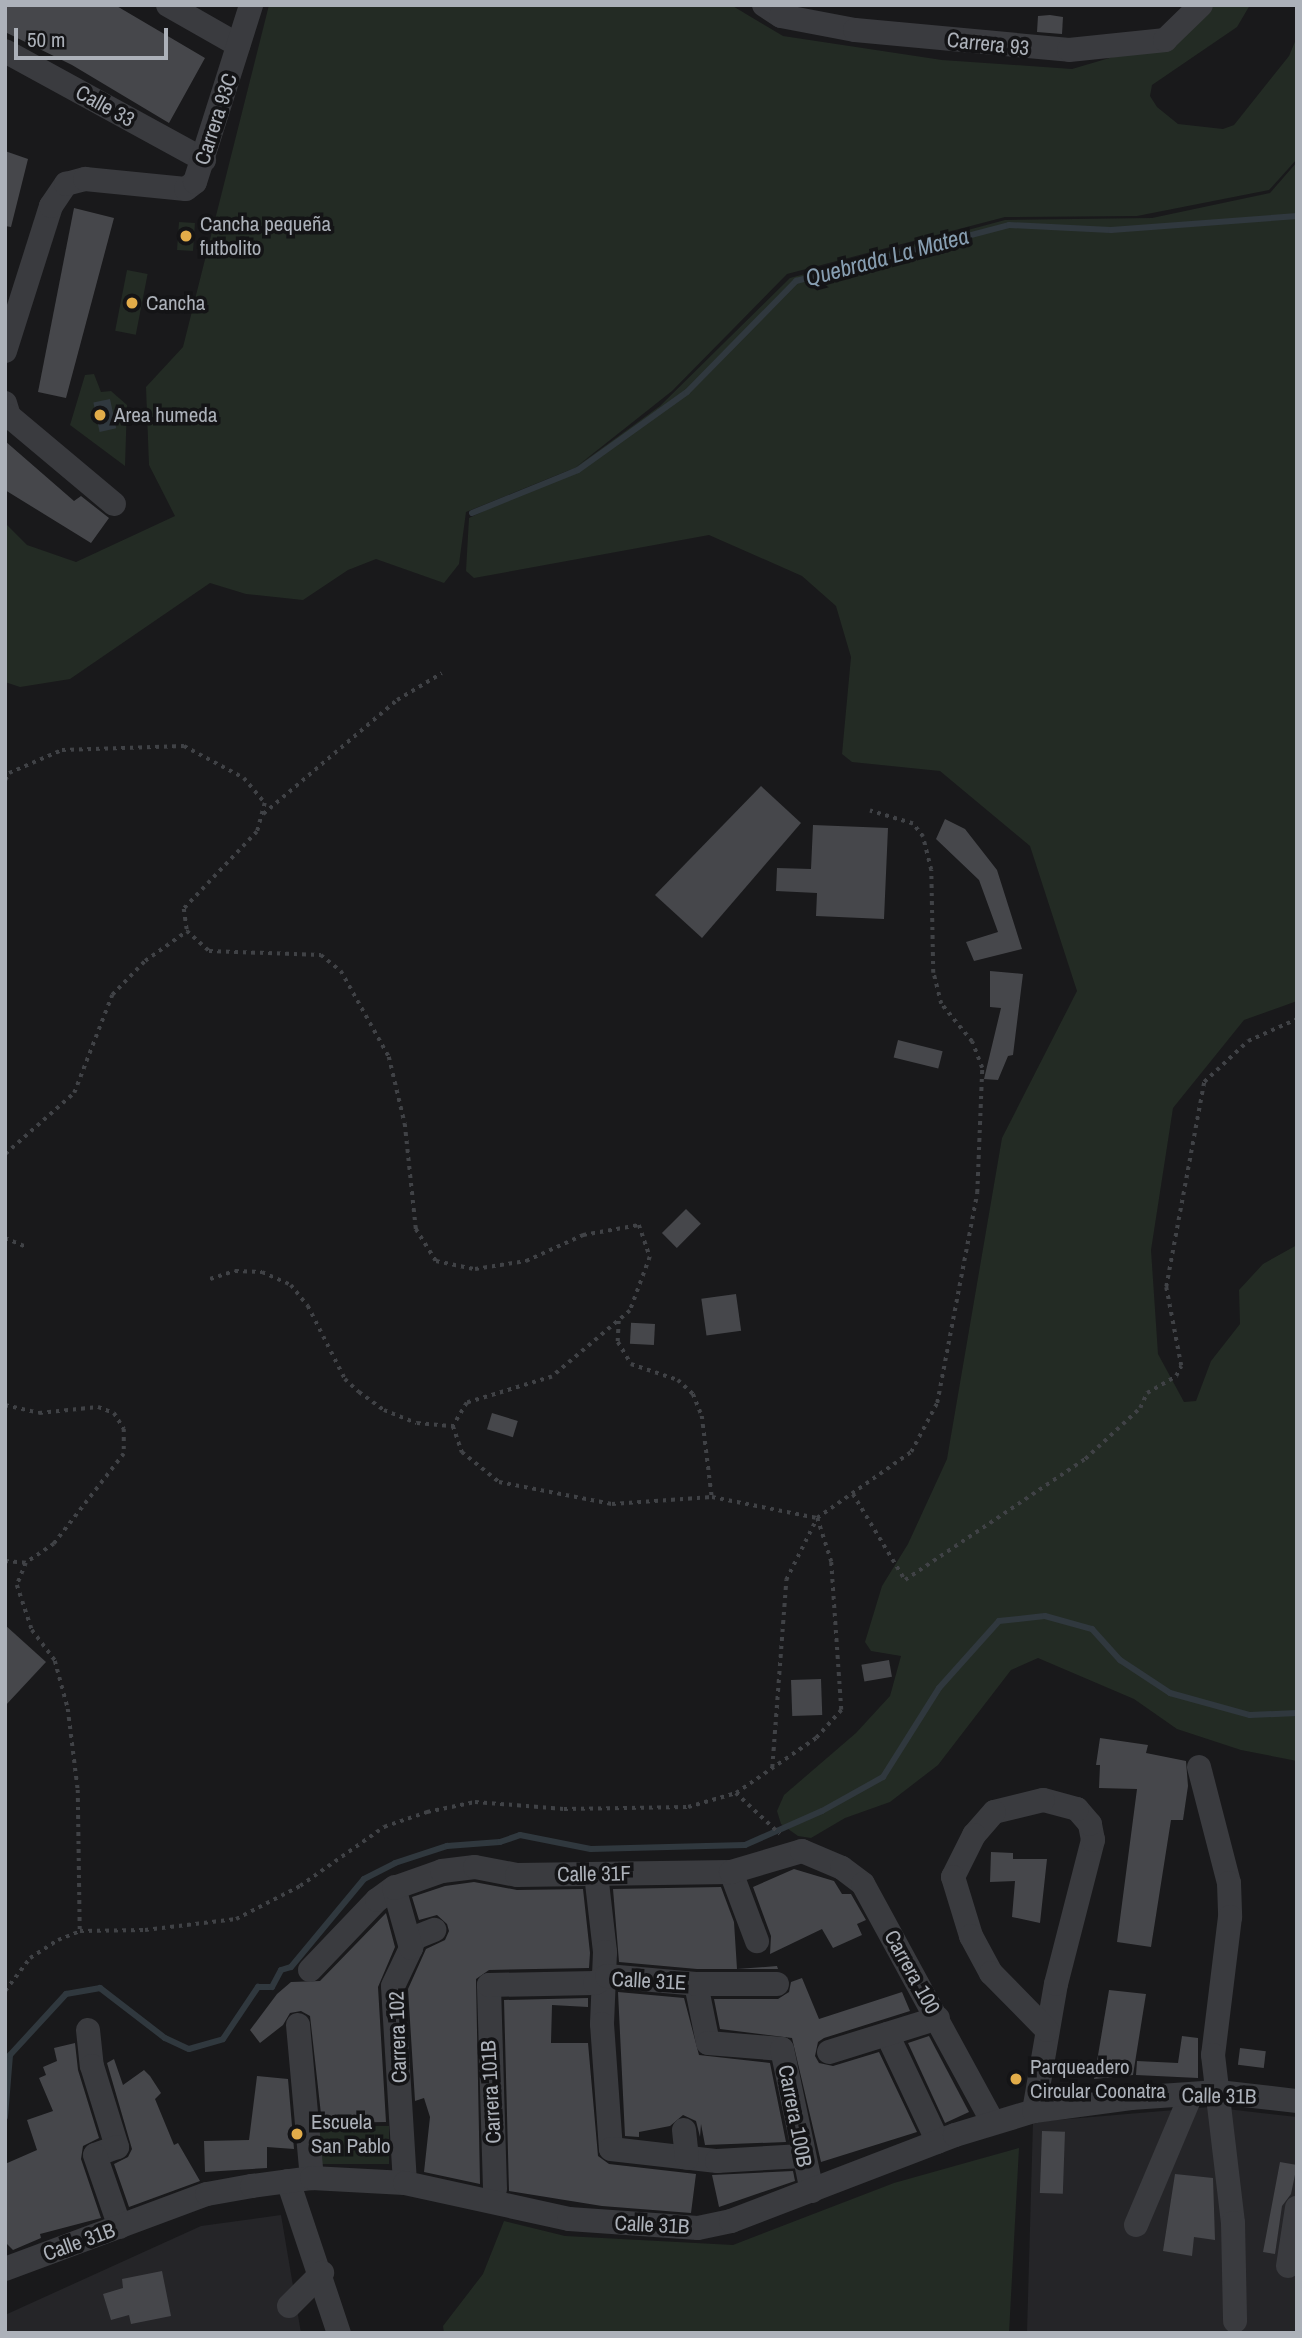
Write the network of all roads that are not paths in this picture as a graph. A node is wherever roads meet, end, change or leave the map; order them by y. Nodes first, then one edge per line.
1 (168, 5) edge
2 (251, 5) edge
3 (764, 5) edge
4 (1201, 5) edge
5 (238, 45) junction
6 (5, 51) edge
7 (204, 160) junction
8 (5, 351) edge
9 (5, 403) edge
10 (114, 504) dead end
11 (1199, 1767) dead end
12 (803, 1851) joint
13 (731, 1872) junction
14 (596, 1874) junction
15 (397, 1891) junction
16 (434, 1930) dead end
17 (757, 1941) dead end
18 (411, 1948) junction
19 (310, 1970) dead end
20 (603, 1978) junction
21 (696, 1984) junction
22 (777, 1984) dead end
23 (489, 1994) joint
24 (938, 2018) junction
25 (298, 2025) dead end
26 (88, 2030) dead end
27 (1047, 2030) junction
28 (887, 2034) junction
29 (829, 2052) dead end
30 (1218, 2092) junction
31 (1191, 2095) junction
32 (1297, 2101) edge
33 (1034, 2111) junction
34 (993, 2122) junction
35 (684, 2130) dead end
36 (938, 2142) junction
37 (802, 2156) junction
38 (687, 2158) junction
39 (300, 2180) junction
40 (405, 2183) junction
41 (495, 2189) dead end
42 (811, 2191) junction
43 (1297, 2208) edge
44 (1136, 2225) dead end
45 (120, 2227) junction
46 (1288, 2266) dead end
47 (5, 2269) edge
48 (322, 2273) junction
49 (289, 2306) dead end
50 (1235, 2321) dead end
51 (339, 2333) edge

1 - 5 street
2 - 5 street, Carrera 93C
3 - 4 street, Carrera 93
5 - 7 street, Carrera 93C
6 - 7 street, Calle 33
7 - 8 street, Carrera 93C
9 - 10 street
11 - 30 street
12 - 13 street, Calle 31F
12 - 24 street, Carrera 100
13 - 14 street, Calle 31F
13 - 17 street
14 - 15 street, Calle 31F
14 - 20 street
15 - 18 street
15 - 19 street
16 - 18 street
18 - 40 street, Carrera 102
20 - 21 street, Calle 31E
20 - 23 street, Calle 31E
20 - 38 street
21 - 22 street, Calle 31E
21 - 37 street, Carrera 100B
23 - 41 street, Carrera 101B
24 - 28 street
24 - 34 street, Carrera 100
25 - 39 street
26 - 45 street
27 - 27 street
27 - 33 street
28 - 29 street
28 - 36 street
30 - 31 street, Calle 31B
30 - 32 street, Calle 31B
30 - 50 street
31 - 33 street, Calle 31B
31 - 44 street
33 - 34 street, Calle 31B
34 - 36 street, Calle 31B
35 - 38 street
36 - 42 street, Calle 31B
37 - 38 street
37 - 42 street, Carrera 100B
39 - 40 street, Calle 31B
39 - 45 street, Calle 31B
39 - 48 street
40 - 42 street, Calle 31B
43 - 46 street
45 - 47 street, Calle 31B
48 - 49 street
48 - 51 street

